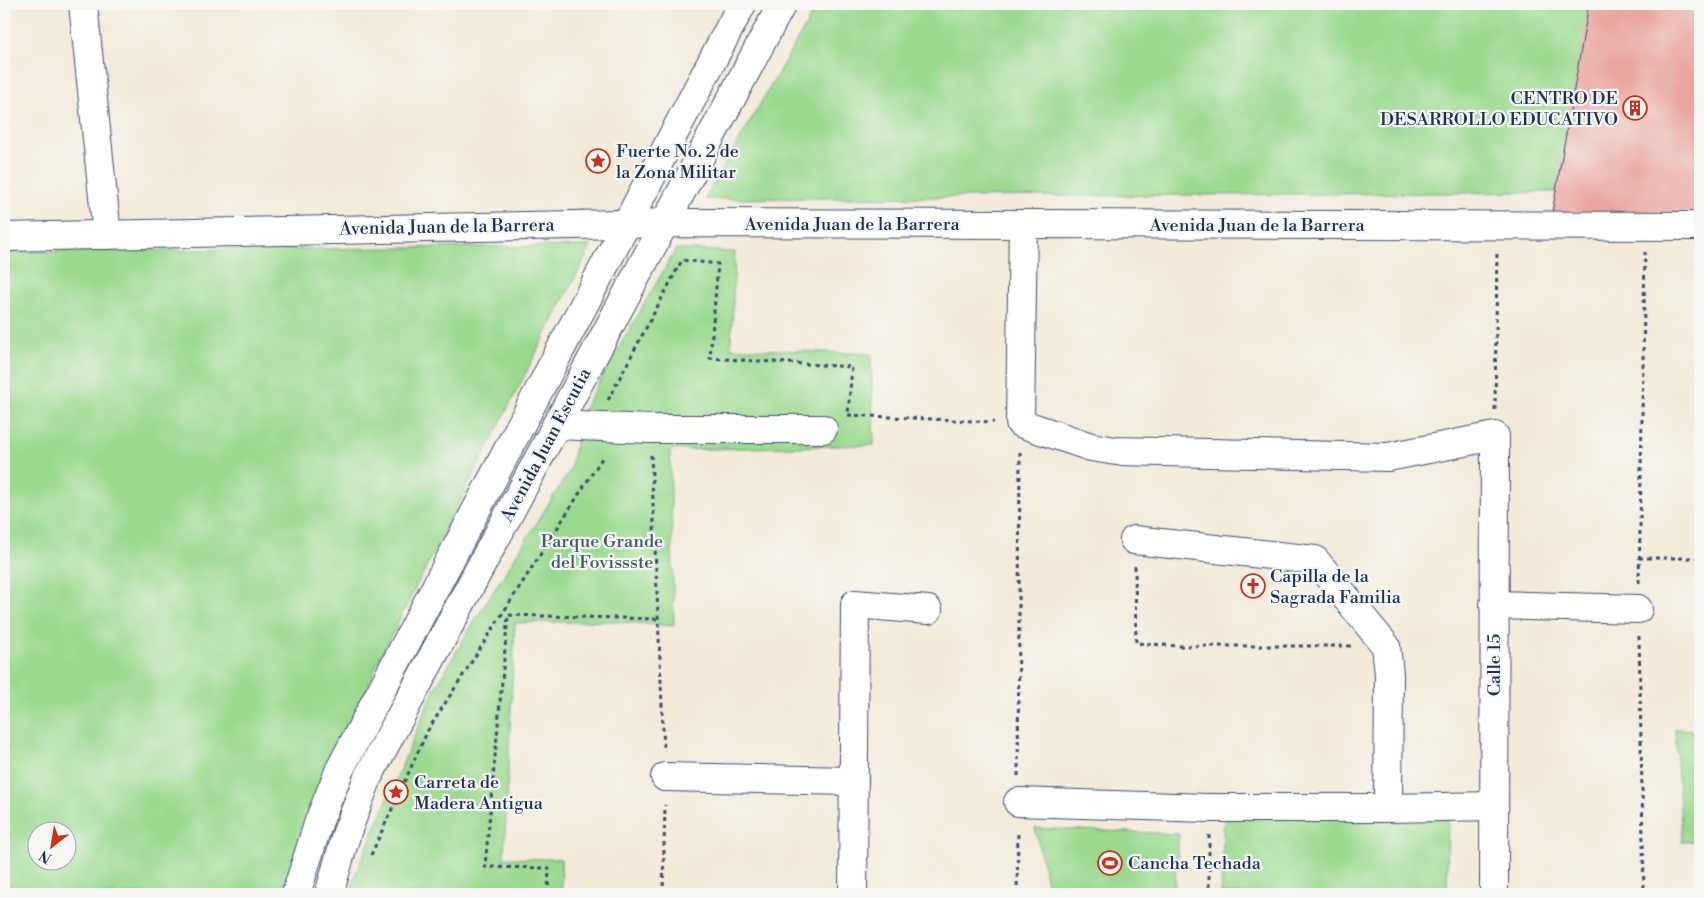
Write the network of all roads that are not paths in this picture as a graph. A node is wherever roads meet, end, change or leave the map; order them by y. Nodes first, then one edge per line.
1 (83, 4) edge
2 (742, 4) edge
3 (782, 4) edge
4 (626, 223) junction
5 (667, 223) junction
6 (1023, 224) junction
7 (1700, 226) edge
8 (107, 235) junction
9 (4, 237) edge
10 (556, 425) junction
11 (823, 429) road end
12 (1134, 540) road end
13 (1494, 605) junction
14 (1638, 609) road end
15 (928, 610) dead end
16 (665, 777) road end
17 (854, 780) junction
18 (1018, 802) road end
19 (1494, 806) junction
20 (1388, 808) junction
21 (296, 894) edge
22 (328, 894) edge
23 (853, 894) edge
24 (1494, 894) edge

1 - 8 street
2 - 4 street, Avenida Juan Escutia
3 - 5 street, Avenida Juan Escutia
4 - 5 street, Avenida Juan de la Barrera
4 - 8 street, Avenida Juan de la Barrera
4 - 21 street, Avenida Juan Escutia
5 - 6 street, Avenida Juan de la Barrera
5 - 10 street, Avenida Juan Escutia
6 - 7 street, Avenida Juan de la Barrera
6 - 13 street, Calle 15
8 - 9 street, Avenida Juan de la Barrera
10 - 11 street
10 - 22 street, Avenida Juan Escutia
12 - 20 street
13 - 14 street
13 - 19 street, Calle 15
15 - 17 street
16 - 17 street
17 - 23 street
18 - 20 street
19 - 20 street
19 - 24 street, Calle 15

